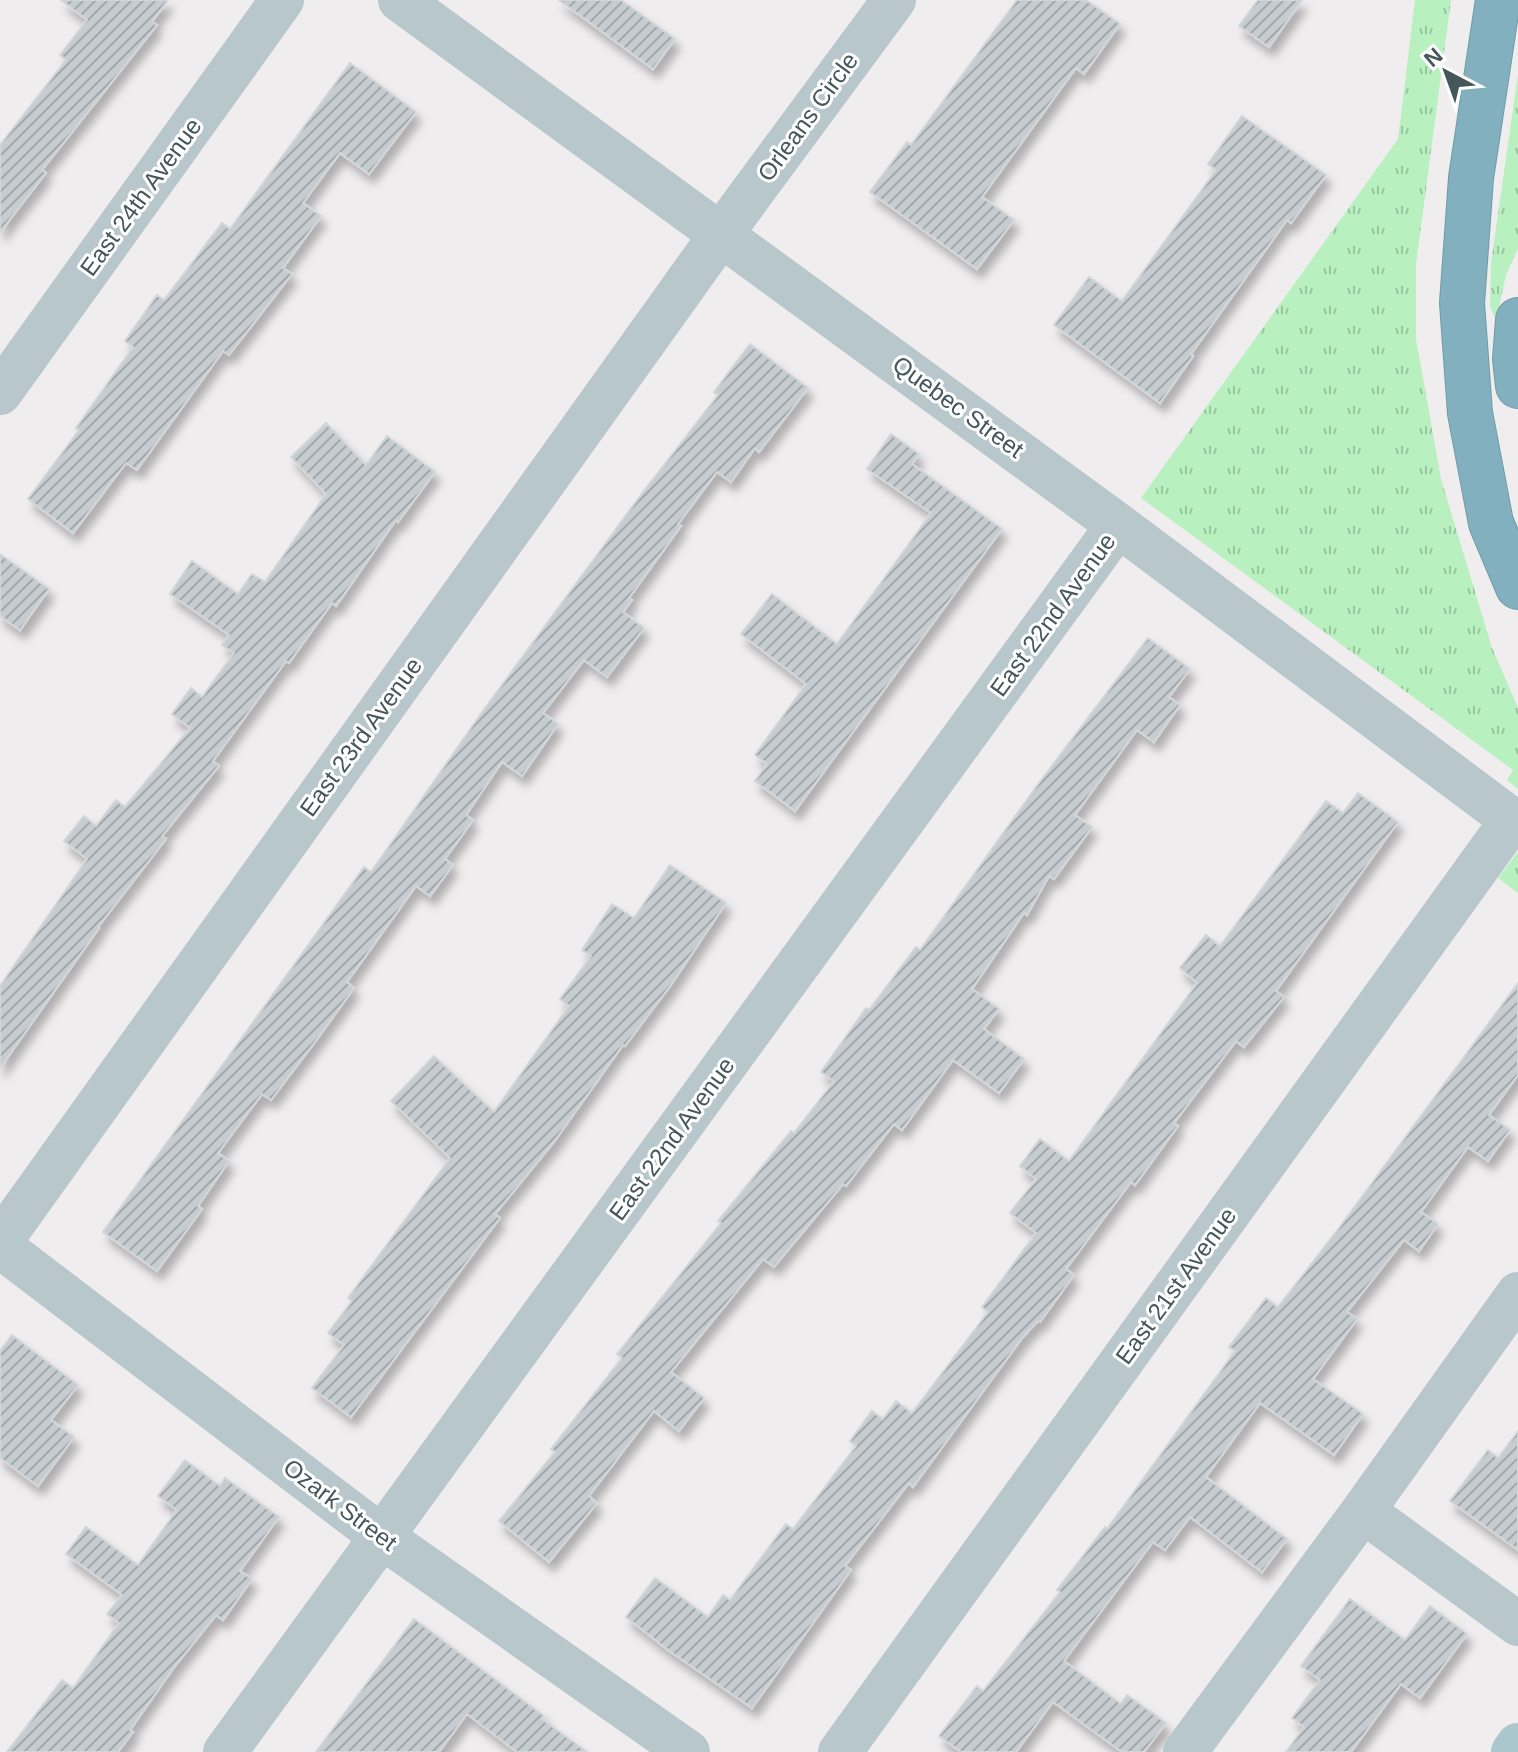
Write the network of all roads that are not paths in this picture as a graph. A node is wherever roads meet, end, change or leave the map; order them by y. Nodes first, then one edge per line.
1 (282, 0) edge
2 (400, 0) edge
3 (894, 0) edge
4 (1498, 0) edge
5 (722, 233) junction
6 (1518, 320) edge
7 (1518, 386) edge
8 (0, 393) edge
9 (1118, 525) junction
10 (1518, 587) edge
11 (1512, 820) joint
12 (0, 1244) edge
13 (1518, 1294) edge
14 (1363, 1511) junction
15 (382, 1537) junction
16 (1518, 1624) edge
17 (1518, 1745) edge
18 (225, 1752) edge
19 (688, 1752) edge
20 (840, 1752) edge
21 (1185, 1752) edge
22 (1513, 1752) edge

1 - 8 street, East 24th Avenue
2 - 5 street, Quebec Street
3 - 5 street, Orleans Circle
4 - 10 highway
5 - 9 street, Quebec Street
5 - 12 street, East 23rd Avenue
6 - 7 highway
9 - 11 street, Quebec Street
9 - 15 street, East 22nd Avenue
11 - 20 street, East 21st Avenue
12 - 15 street, Ozark Street
13 - 14 street
14 - 16 street
14 - 21 street
15 - 18 street, East 22nd Avenue
15 - 19 street, Ozark Street
17 - 22 main road

